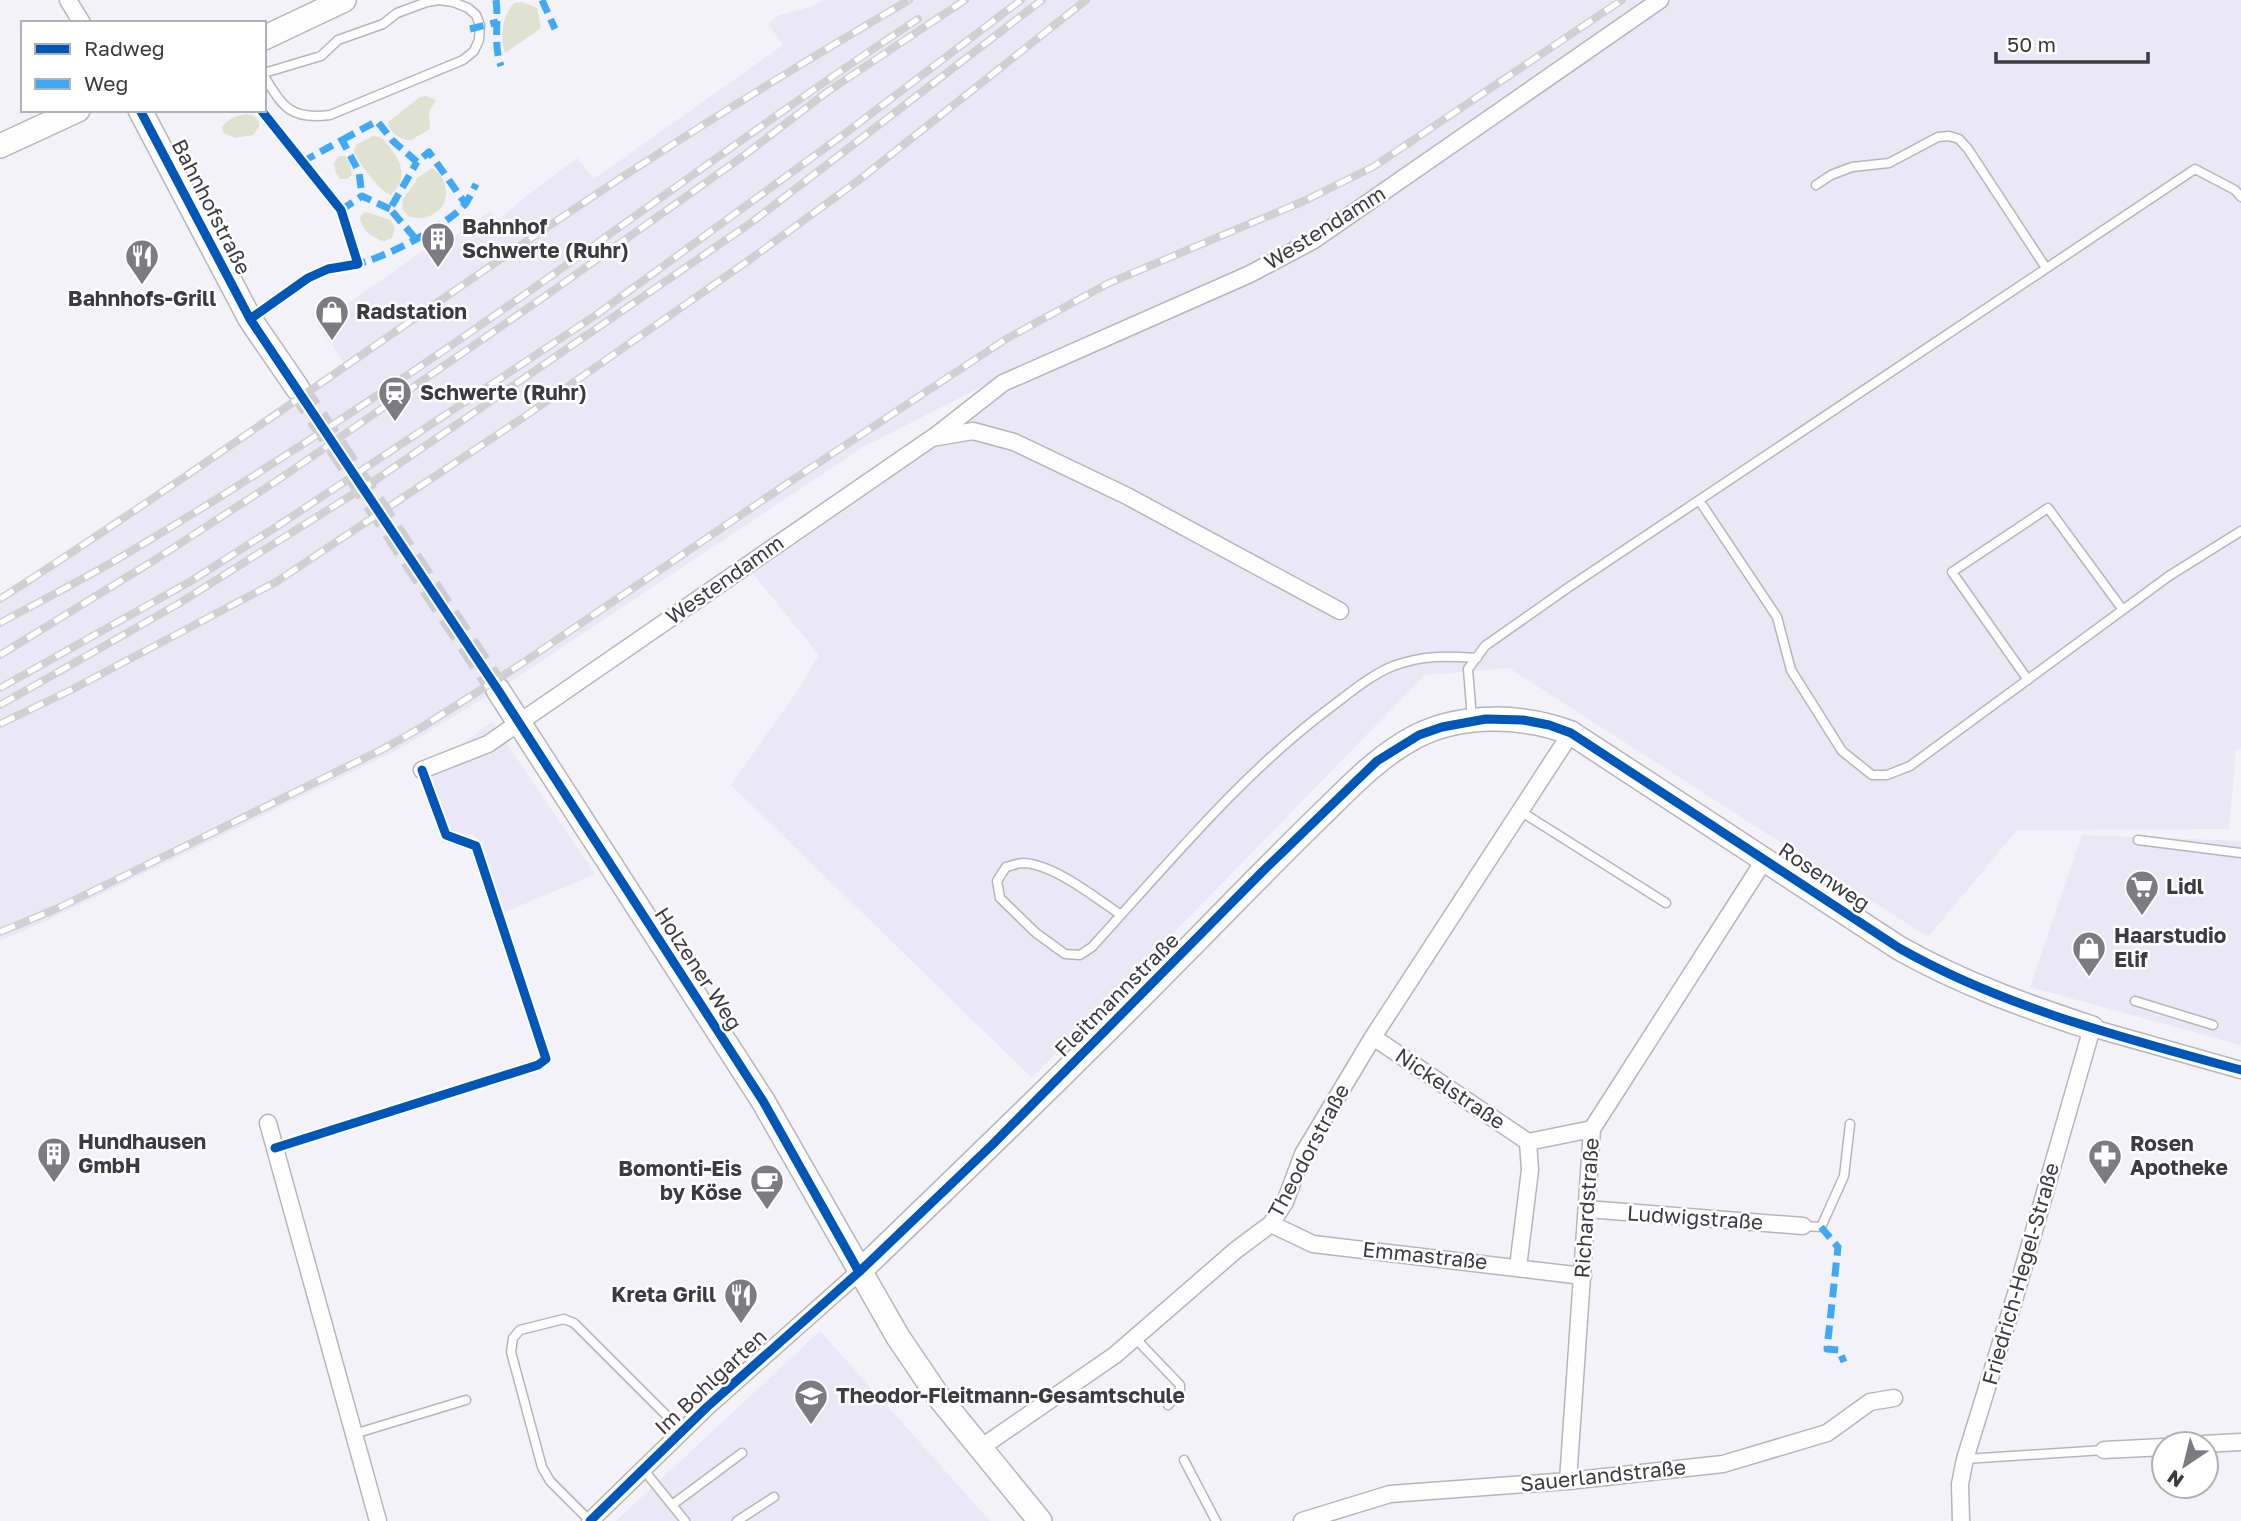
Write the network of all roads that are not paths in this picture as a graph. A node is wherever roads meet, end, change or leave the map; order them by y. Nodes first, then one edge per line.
1 (68, 0) edge
2 (344, 0) edge
3 (1660, 0) edge
4 (81, 21) edge
5 (266, 37) edge
6 (266, 73) edge
7 (266, 77) edge
8 (74, 112) edge
9 (141, 112) edge
10 (0, 146) edge
11 (1816, 185) dead end
12 (2241, 197) edge
13 (2046, 268) junction
14 (328, 269) dead end
15 (250, 319) junction
16 (298, 389) tunnel mouth
17 (932, 438) junction
18 (1699, 500) junction
19 (2241, 531) edge
20 (2123, 610) junction
21 (1340, 611) dead end
22 (1477, 658) junction
23 (2028, 680) junction
24 (498, 690) tunnel mouth
25 (519, 722) junction
26 (1473, 722) junction
27 (1571, 733) junction
28 (1401, 745) joint
29 (422, 770) dead end
30 (1520, 811) junction
31 (2138, 840) dead end
32 (2241, 853) edge
33 (1765, 859) junction
34 (1666, 903) dead end
35 (1121, 915) junction
36 (2135, 1001) dead end
37 (2213, 1025) dead end
38 (2092, 1028) junction
39 (1373, 1037) junction
40 (2241, 1070) edge
41 (268, 1123) dead end
42 (1850, 1125) dead end
43 (1592, 1129) junction
44 (1528, 1142) junction
45 (1587, 1209) junction
46 (1271, 1224) junction
47 (1803, 1226) joint
48 (1518, 1267) junction
49 (859, 1272) junction
50 (1583, 1276) junction
51 (1135, 1338) junction
52 (1894, 1398) dead end
53 (466, 1400) dead end
54 (1168, 1405) dead end
55 (682, 1431) junction
56 (354, 1434) junction
57 (2241, 1441) edge
58 (2220, 1443) edge
59 (2150, 1448) edge
60 (979, 1449) junction
61 (2104, 1450) joint
62 (742, 1452) dead end
63 (1965, 1459) junction
64 (1184, 1460) dead end
65 (643, 1469) junction
66 (1568, 1481) junction
67 (774, 1497) dead end
68 (672, 1505) junction
69 (378, 1521) edge
70 (590, 1521) edge
71 (685, 1521) edge
72 (737, 1521) edge
73 (1040, 1521) edge
74 (1216, 1521) edge
75 (1302, 1521) edge
76 (1961, 1521) edge

1 - 4 street
2 - 5 street
3 - 17 street, Westendamm
6 - 7 lane
8 - 10 street
9 - 15 street, Bahnhofstraße
11 - 13 lane
12 - 13 lane
13 - 18 lane
14 - 15 lane
15 - 16 street
17 - 21 street, Westendamm
17 - 25 street, Westendamm
18 - 22 lane
18 - 23 lane
19 - 20 lane
20 - 23 lane
20 - 23 lane
22 - 26 lane
22 - 35 lane
24 - 25 street, Holzener Weg
25 - 29 street, Westendamm
25 - 49 street, Holzener Weg
26 - 27 street, Rosenweg
26 - 28 street, Rosenweg
27 - 30 street, Theodorstraße
27 - 33 street, Rosenweg
28 - 49 street, Fleitmannstraße
30 - 34 lane
30 - 39 street, Theodorstraße
31 - 32 lane
33 - 38 street, Rosenweg
33 - 43 street, Richardstraße
35 - 35 lane
36 - 37 lane
38 - 40 street, Rosenweg
38 - 63 street, Friedrich-Hegel-Straße
39 - 44 street, Nickelstraße
39 - 46 street, Theodorstraße
41 - 56 street
42 - 47 lane
43 - 44 street
43 - 45 street, Richardstraße
44 - 48 street
45 - 47 street, Ludwigstraße
45 - 50 street, Richardstraße
46 - 48 street, Emmastraße
46 - 51 street, Theodorstraße
48 - 50 street, Emmastraße
49 - 55 street, Im Bohlgarten
49 - 60 street, Holzener Weg
50 - 66 street, Richardstraße
51 - 54 lane
51 - 60 street, Theodorstraße
52 - 66 street, Sauerlandstraße
53 - 56 lane
55 - 65 street, Im Bohlgarten
55 - 70 lane
56 - 69 street
57 - 58 street
59 - 61 street
60 - 73 street, Holzener Weg
61 - 63 lane
62 - 68 lane
63 - 76 street, Friedrich-Hegel-Straße
64 - 74 lane
65 - 68 lane
65 - 70 street, Im Bohlgarten
66 - 75 street, Sauerlandstraße
67 - 72 lane
68 - 71 lane

